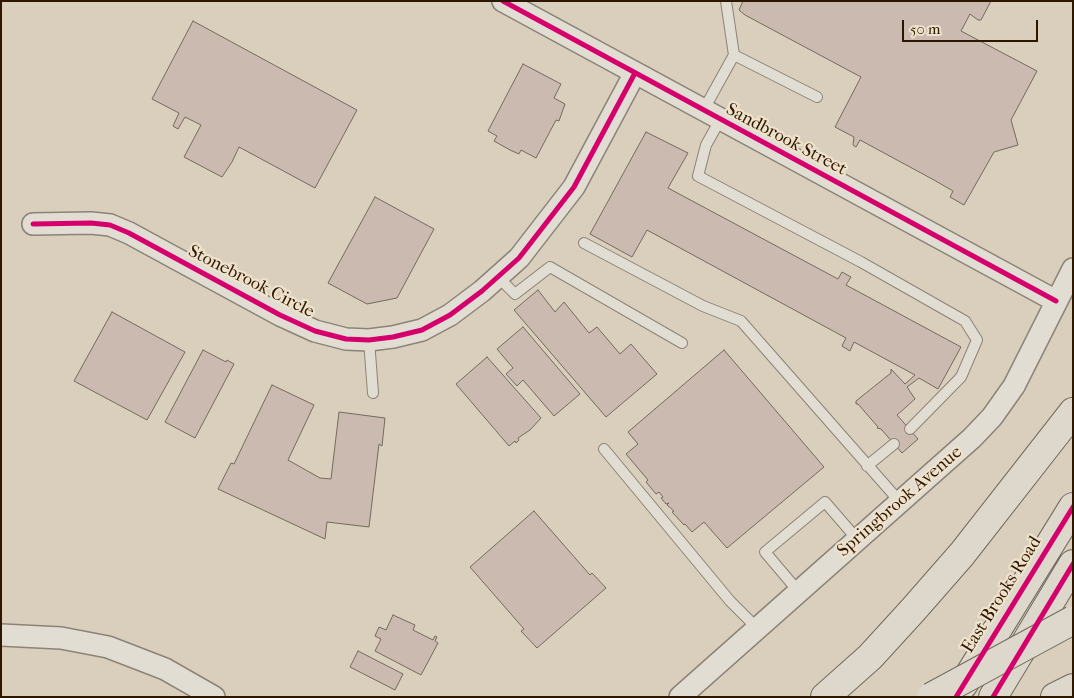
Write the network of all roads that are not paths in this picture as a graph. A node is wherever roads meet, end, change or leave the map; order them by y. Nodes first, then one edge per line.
1 (503, 1) edge
2 (726, 1) edge
3 (734, 55) junction
4 (635, 73) junction
5 (817, 97) dead end
6 (711, 115) junction
7 (33, 224) dead end
8 (584, 243) dead end
9 (1073, 269) edge
10 (498, 277) junction
11 (1056, 301) junction
12 (368, 340) junction
13 (682, 343) dead end
14 (373, 393) dead end
15 (1073, 412) edge
16 (910, 430) dead end
17 (894, 444) dead end
18 (604, 449) dead end
19 (868, 466) junction
20 (900, 502) junction
21 (1073, 508) edge
22 (858, 539) junction
23 (1073, 564) edge
24 (798, 591) junction
25 (1073, 620) edge
26 (756, 628) junction
27 (1, 635) edge
28 (214, 697) edge
29 (680, 697) edge
30 (825, 697) edge
31 (931, 697) edge
32 (956, 697) edge
33 (993, 697) edge

1 - 4 street, Sandbrook Street
2 - 3 lane
3 - 5 lane
3 - 6 lane
4 - 6 street, Sandbrook Street
4 - 10 street, Stonebrook Circle
6 - 11 street, Sandbrook Street
6 - 16 lane
7 - 12 street, Stonebrook Circle
8 - 19 lane
9 - 11 street, Springbrook Avenue
10 - 12 street, Stonebrook Circle
10 - 13 lane
11 - 20 street, Springbrook Avenue
12 - 14 lane
15 - 30 main road
17 - 19 lane
18 - 26 lane
19 - 20 lane
20 - 22 street, Springbrook Avenue
21 - 32 main road, East Brooks Road
22 - 24 street, Springbrook Avenue
22 - 24 lane
23 - 33 main road
24 - 26 street, Springbrook Avenue
25 - 31 main road, bridge
26 - 29 street, Springbrook Avenue
27 - 28 street

